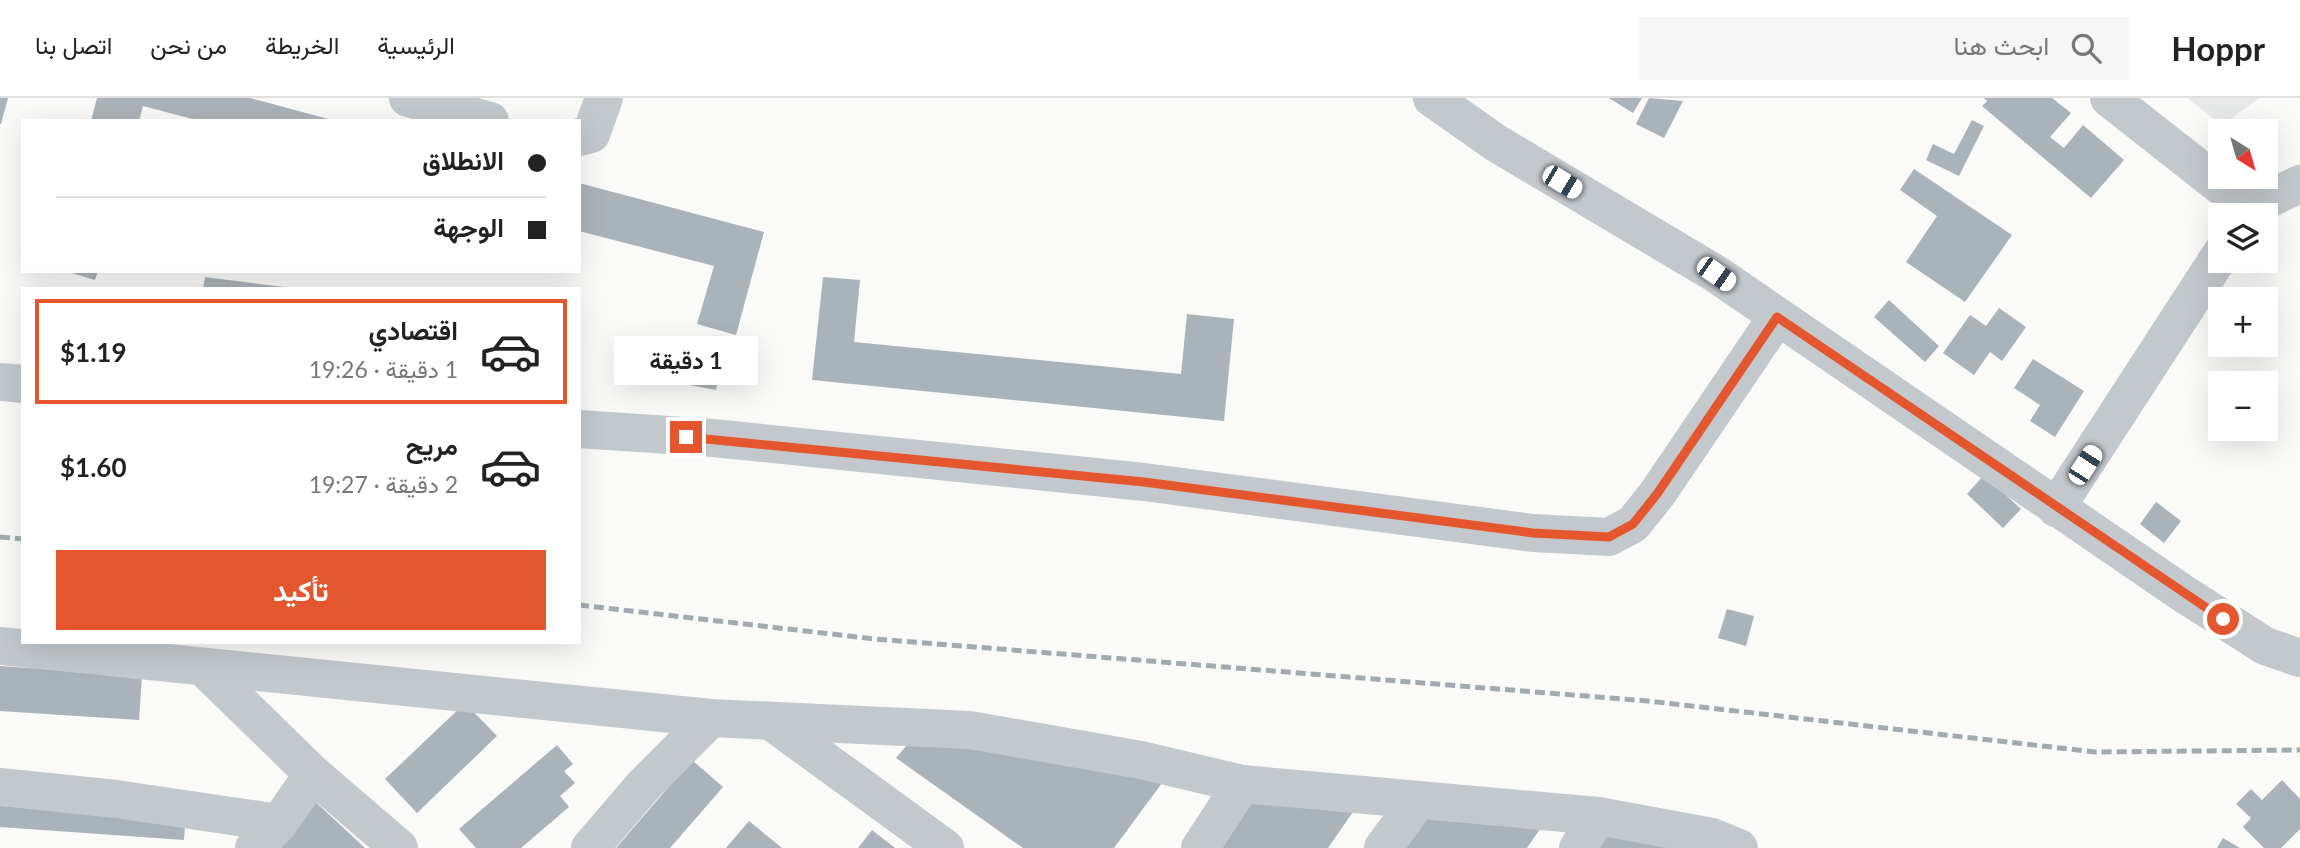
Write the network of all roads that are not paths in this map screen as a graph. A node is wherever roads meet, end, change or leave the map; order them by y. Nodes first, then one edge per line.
1 (408, 98) edge
2 (604, 98) edge
3 (1432, 98) edge
4 (2109, 98) edge
5 (483, 119) edge
6 (581, 136) edge
7 (2300, 184) edge
8 (2236, 203) edge
9 (2264, 203) edge
10 (2209, 273) edge
11 (1777, 317) junction
12 (0, 382) edge
13 (21, 384) edge
14 (581, 429) edge
15 (2056, 508) junction
16 (0, 646) edge
17 (2300, 658) edge
18 (203, 667) junction
19 (711, 718) junction
20 (772, 722) junction
21 (313, 774) junction
22 (1242, 784) junction
23 (0, 787) edge
24 (1418, 800) junction
25 (1598, 816) junction
26 (266, 835) edge
27 (399, 848) edge
28 (590, 848) edge
29 (945, 848) edge
30 (1200, 848) edge
31 (1383, 848) edge
32 (1578, 848) edge
33 (1739, 848) edge

1 - 5 street
2 - 6 street
3 - 11 street
4 - 8 street
7 - 9 street
10 - 15 street
11 - 14 street
11 - 15 street
12 - 13 street
15 - 17 street
16 - 18 street
18 - 19 street
18 - 21 street
19 - 20 street
19 - 28 street
20 - 22 street
20 - 29 street
21 - 26 street
21 - 27 street
22 - 24 street
22 - 30 street
23 - 26 street
24 - 25 street
24 - 31 street
25 - 32 street
25 - 33 street

